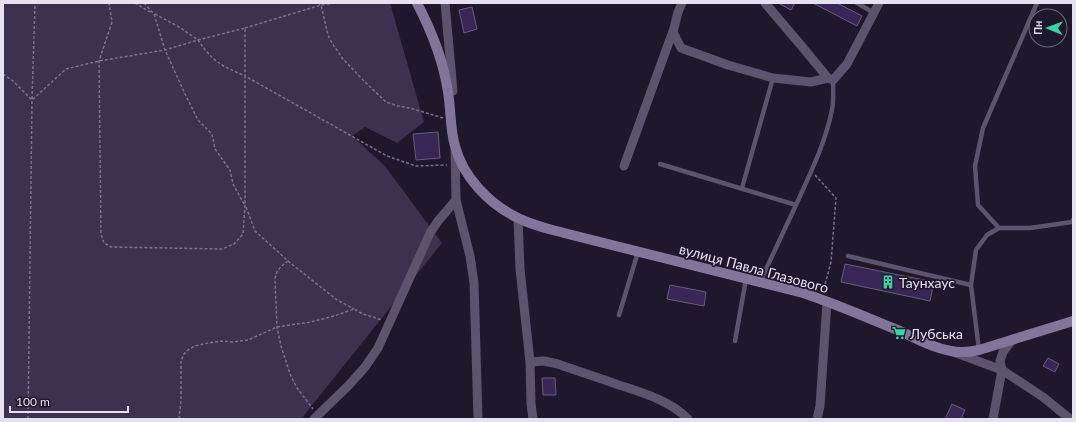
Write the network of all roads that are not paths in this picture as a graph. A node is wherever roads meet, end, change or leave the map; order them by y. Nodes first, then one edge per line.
1 (416, 3) edge
2 (445, 3) edge
3 (682, 3) edge
4 (765, 3) edge
5 (857, 3) edge
6 (879, 3) edge
7 (1037, 3) edge
8 (874, 12) junction
9 (674, 31) junction
10 (773, 78) junction
11 (830, 79) junction
12 (452, 91) dead end
13 (457, 161) junction
14 (660, 164) dead end
15 (624, 166) dead end
16 (742, 188) junction
17 (456, 200) junction
18 (796, 205) junction
19 (518, 218) junction
20 (1073, 220) edge
21 (999, 228) junction
22 (638, 252) junction
23 (848, 256) dead end
24 (746, 279) junction
25 (760, 282) junction
26 (971, 285) junction
27 (824, 300) junction
28 (619, 315) dead end
29 (1073, 321) edge
30 (1013, 339) junction
31 (735, 341) dead end
32 (979, 350) junction
33 (953, 352) junction
34 (530, 362) junction
35 (1002, 370) junction
36 (316, 418) edge
37 (478, 419) edge
38 (533, 419) edge
39 (688, 419) edge
40 (817, 419) edge
41 (993, 419) edge
42 (1070, 419) edge

1 - 13 main road, вулиця Павла Глазового
2 - 12 street
3 - 9 street
4 - 11 street
5 - 8 lane
6 - 8 street
7 - 21 lane
8 - 11 street
9 - 10 street
9 - 15 street
10 - 11 street
10 - 16 lane
11 - 18 lane
13 - 17 street
13 - 19 main road, вулиця Павла Глазового
14 - 16 lane
16 - 18 lane
17 - 36 street
17 - 37 street
18 - 25 lane
19 - 22 main road, вулиця Павла Глазового
19 - 34 street
20 - 21 lane
21 - 26 lane
22 - 24 main road, вулиця Павла Глазового
22 - 28 lane
23 - 26 lane
24 - 25 main road, вулиця Павла Глазового
24 - 31 lane
25 - 27 main road, вулиця Павла Глазового
26 - 32 lane
27 - 33 main road, вулиця Павла Глазового
27 - 40 street
29 - 30 main road
30 - 32 main road
30 - 35 street
32 - 33 main road
33 - 35 street, вулиця Павла Глазового
34 - 38 street
34 - 39 street
35 - 41 street
35 - 42 street, вулиця Павла Глазового

